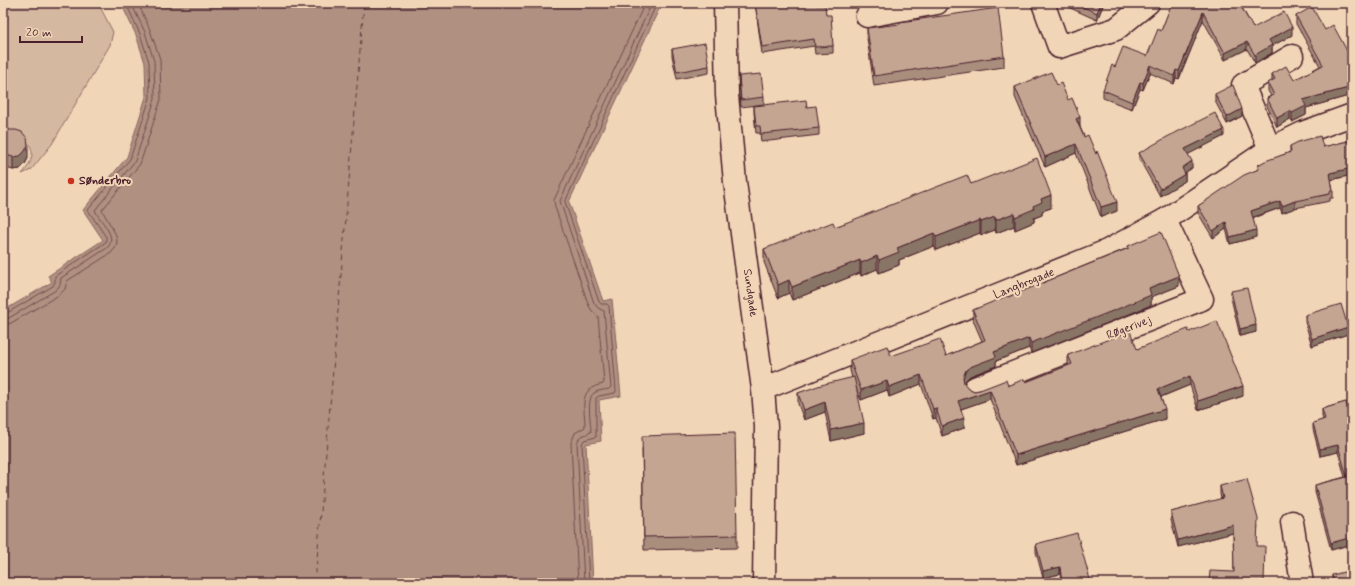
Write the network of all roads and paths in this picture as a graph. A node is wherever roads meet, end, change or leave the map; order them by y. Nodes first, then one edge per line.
1 (725, 3) edge
2 (937, 3) edge
3 (1043, 3) edge
4 (1148, 3) edge
5 (867, 16) dead end
6 (1292, 56) dead end
7 (1352, 115) edge
8 (1270, 149) junction
9 (1165, 220) junction
10 (975, 388) dead end
11 (763, 389) junction
12 (1292, 522) dead end
13 (764, 583) edge
14 (1302, 583) edge

1 - 11 street, Sundgade
2 - 5 street
3 - 4 street
6 - 8 street
7 - 8 street, Langbrogade
8 - 9 street, Langbrogade
9 - 10 street, Røgerivej
9 - 11 street, Langbrogade
11 - 13 street, Sundgade
12 - 14 street

